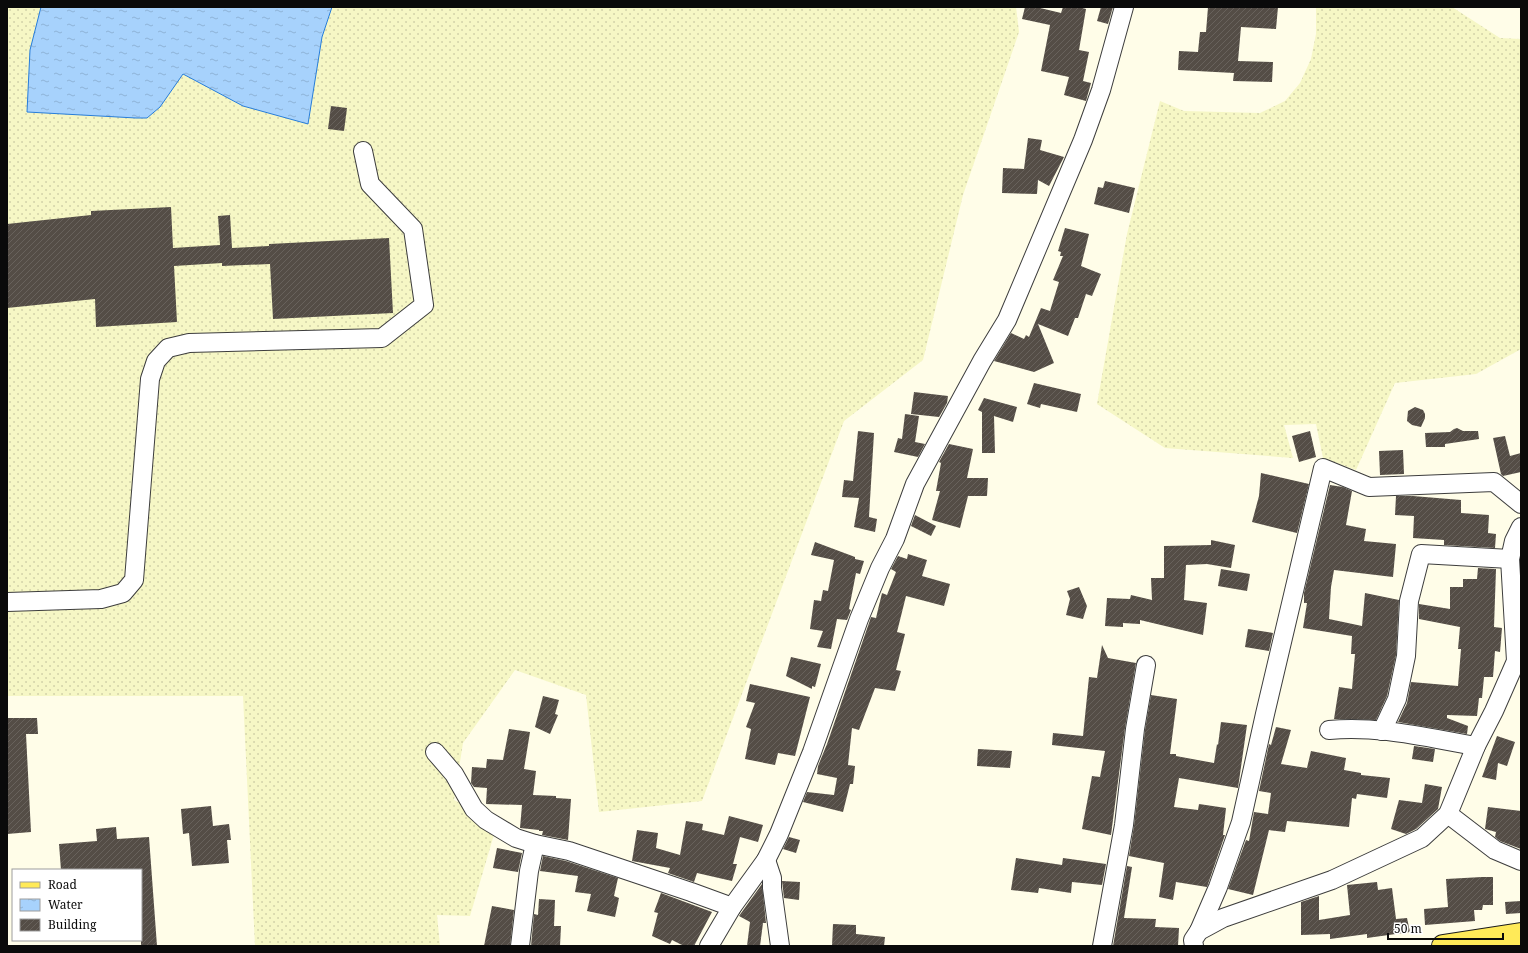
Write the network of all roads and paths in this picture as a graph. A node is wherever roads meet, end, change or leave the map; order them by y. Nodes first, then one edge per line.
1 (1124, 7) edge
2 (363, 151) dead end
3 (1521, 504) edge
4 (1521, 527) edge
5 (1510, 559) junction
6 (7, 602) edge
7 (1146, 665) dead end
8 (1329, 730) dead end
9 (1382, 731) junction
10 (1476, 746) junction
11 (435, 752) dead end
12 (1448, 814) junction
13 (536, 844) junction
14 (766, 860) junction
15 (1521, 861) edge
16 (732, 907) junction
17 (1521, 934) edge
18 (1196, 939) edge
19 (520, 946) edge
20 (709, 946) edge
21 (780, 946) edge
22 (1102, 946) edge
23 (1443, 946) edge

1 - 14 street
2 - 6 street
3 - 18 street
4 - 5 street
5 - 9 street
5 - 10 street
7 - 22 street
8 - 9 street
9 - 10 street
10 - 12 street
11 - 13 street
12 - 15 street
12 - 18 street
13 - 16 street
13 - 19 street
14 - 16 street
14 - 21 street
16 - 20 street
17 - 23 main road

